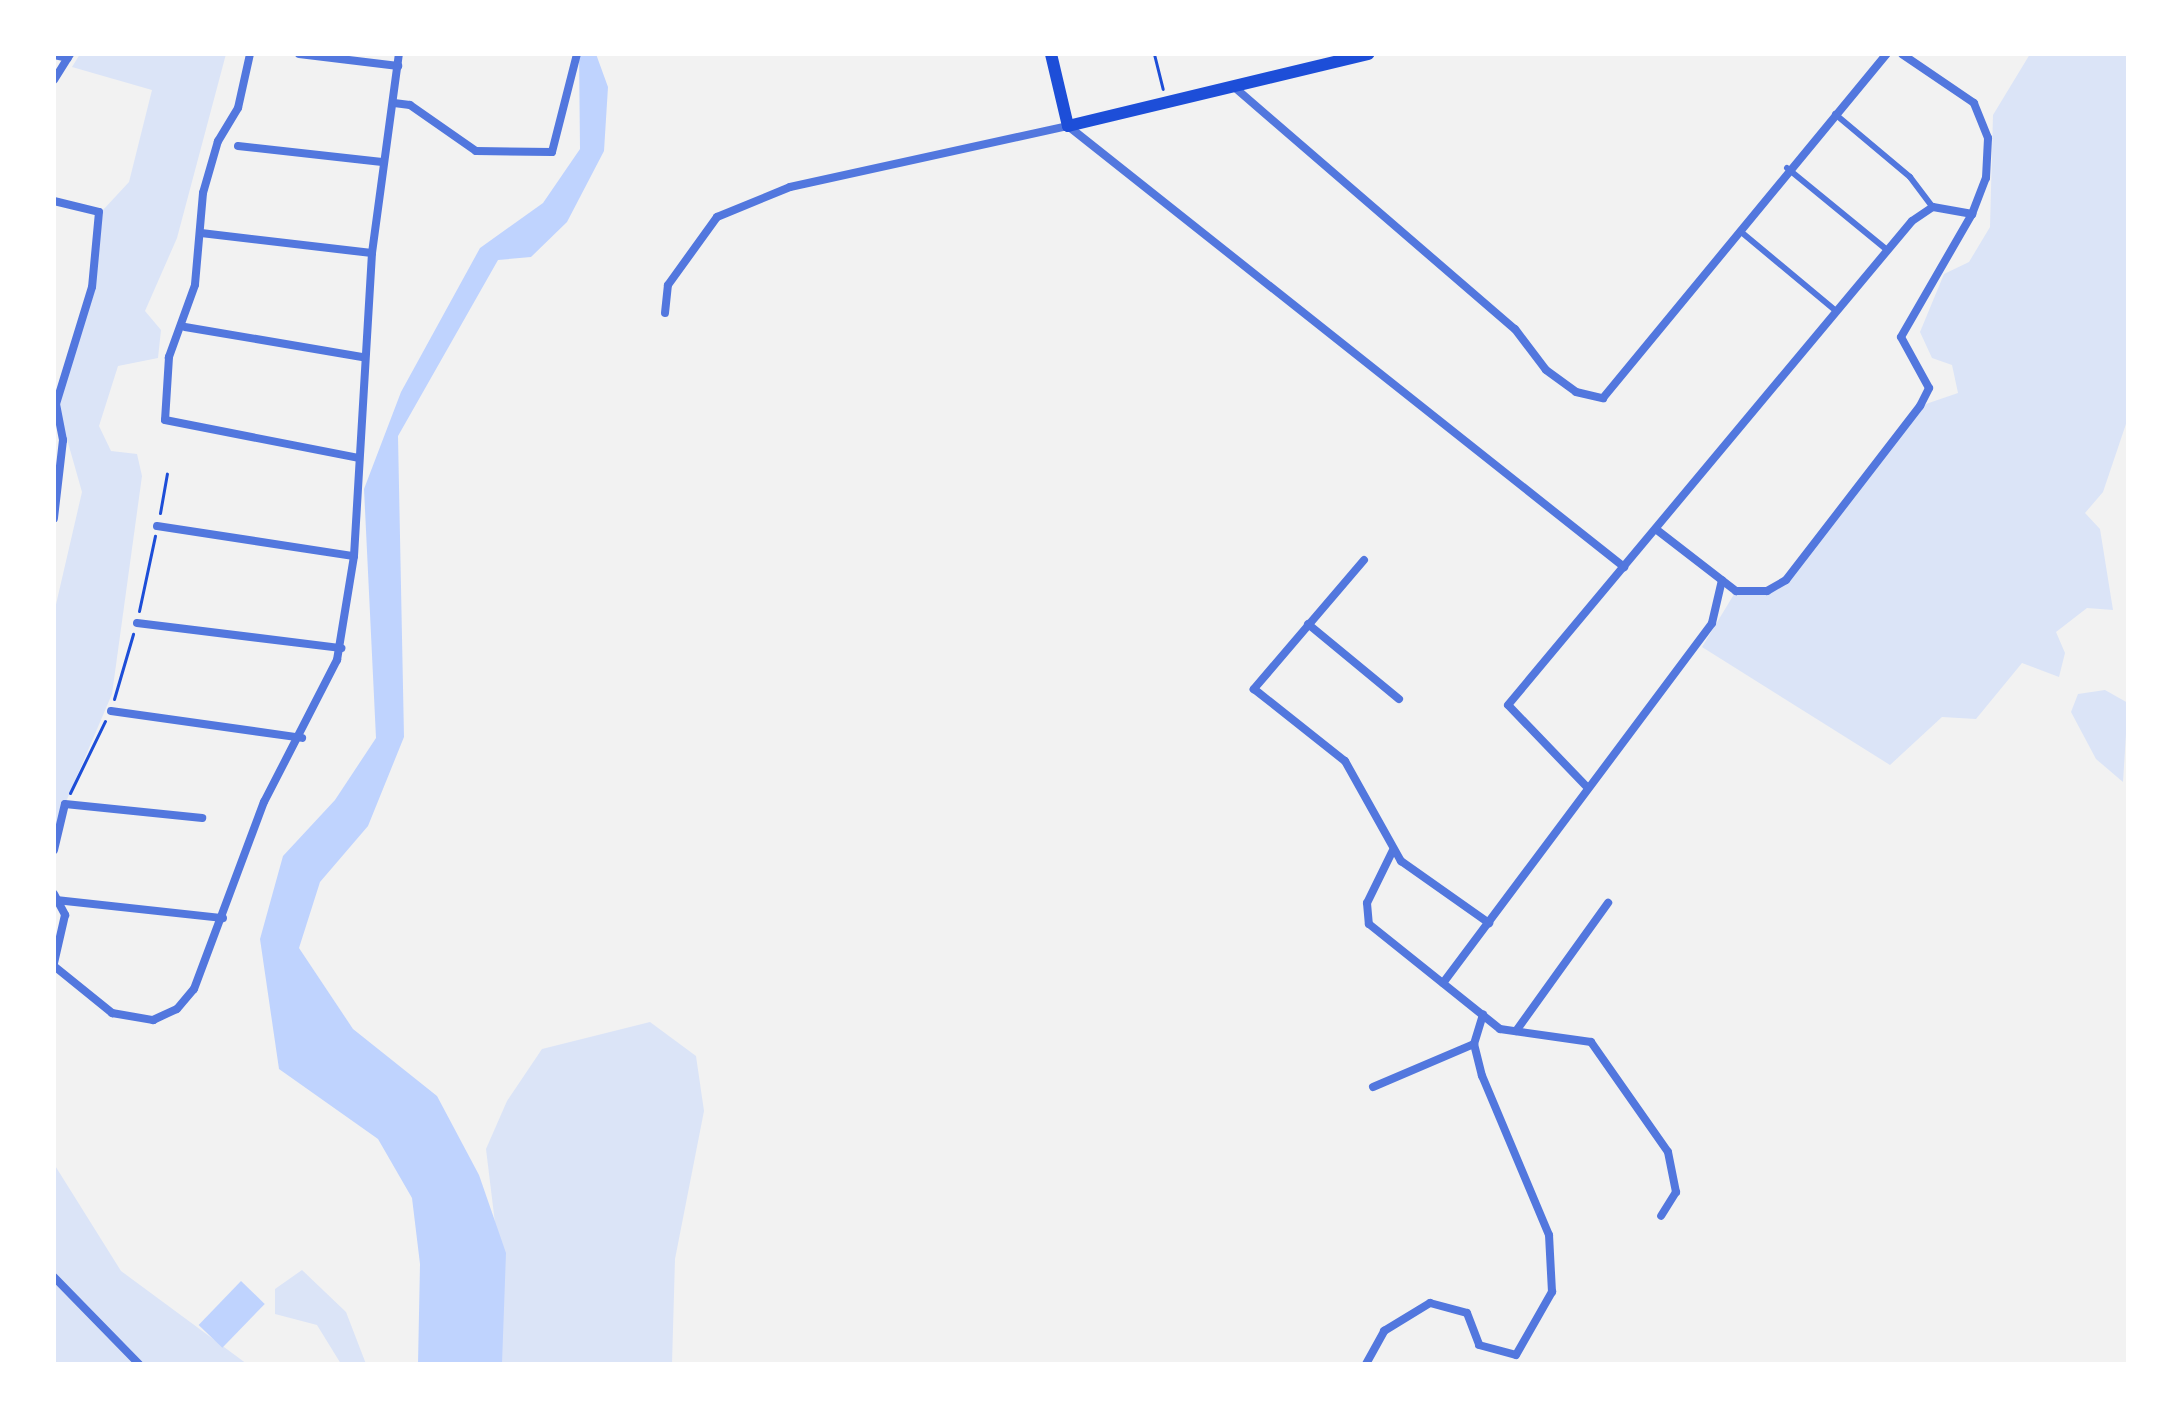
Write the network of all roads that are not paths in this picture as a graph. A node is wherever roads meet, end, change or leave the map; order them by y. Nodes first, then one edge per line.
1 (250, 54) edge
2 (299, 54) edge
3 (399, 54) edge
4 (577, 54) edge
5 (1051, 54) edge
6 (1369, 54) edge
7 (1902, 54) edge
8 (54, 55) edge
9 (69, 56) edge
10 (1885, 56) edge
11 (398, 66) junction
12 (54, 80) edge
13 (1233, 86) junction
14 (394, 103) junction
15 (1834, 113) junction
16 (1068, 126) junction
17 (238, 146) dead end
18 (382, 162) junction
19 (1787, 168) junction
20 (54, 201) edge
21 (1933, 207) junction
22 (1972, 214) junction
23 (1738, 230) junction
24 (201, 233) junction
25 (1886, 249) junction
26 (372, 253) junction
27 (1836, 311) junction
28 (665, 313) dead end
29 (185, 327) junction
30 (363, 357) junction
31 (358, 458) junction
32 (54, 518) edge
33 (157, 526) road end
34 (1657, 530) junction
35 (354, 556) junction
36 (1364, 560) dead end
37 (1624, 567) junction
38 (1722, 580) junction
39 (137, 623) road end
40 (1308, 624) junction
41 (341, 648) junction
42 (1399, 699) dead end
43 (111, 711) road end
44 (302, 738) junction
45 (1586, 786) junction
46 (202, 818) dead end
47 (54, 850) edge
48 (1393, 850) junction
49 (55, 897) edge
50 (1608, 903) dead end
51 (223, 918) junction
52 (1489, 923) junction
53 (54, 965) edge
54 (1443, 983) junction
55 (1483, 1014) junction
56 (1516, 1031) junction
57 (1474, 1044) junction
58 (1373, 1087) dead end
59 (1661, 1216) dead end
60 (54, 1277) edge
61 (139, 1364) edge
62 (1366, 1364) edge

1 - 24 street
2 - 11 street
3 - 11 street
4 - 14 street
5 - 16 main road
6 - 13 main road
7 - 22 street
8 - 9 street
9 - 12 street
10 - 15 street
11 - 14 street
13 - 16 main road
13 - 23 street
14 - 18 street
15 - 19 street
15 - 21 street
16 - 28 street
16 - 37 street
17 - 18 street
18 - 26 street
19 - 23 street
19 - 25 street
20 - 32 street
21 - 22 street
21 - 25 street
22 - 38 street
23 - 27 street
24 - 26 street
24 - 29 street
25 - 27 street
26 - 30 street
27 - 34 street
29 - 30 street
29 - 31 street
30 - 31 street
31 - 35 street
33 - 35 street
34 - 37 street
34 - 38 street
35 - 41 street
36 - 40 street
37 - 45 street
38 - 45 street
39 - 41 street
40 - 42 street
40 - 48 street
41 - 44 street
43 - 44 street
44 - 51 street
45 - 52 street
46 - 47 street
48 - 52 street
48 - 54 street
49 - 51 street
49 - 53 street
50 - 56 street
51 - 53 street
52 - 54 street
54 - 55 street
55 - 56 street
55 - 57 street
56 - 59 street
57 - 58 street
57 - 62 street
60 - 61 street

